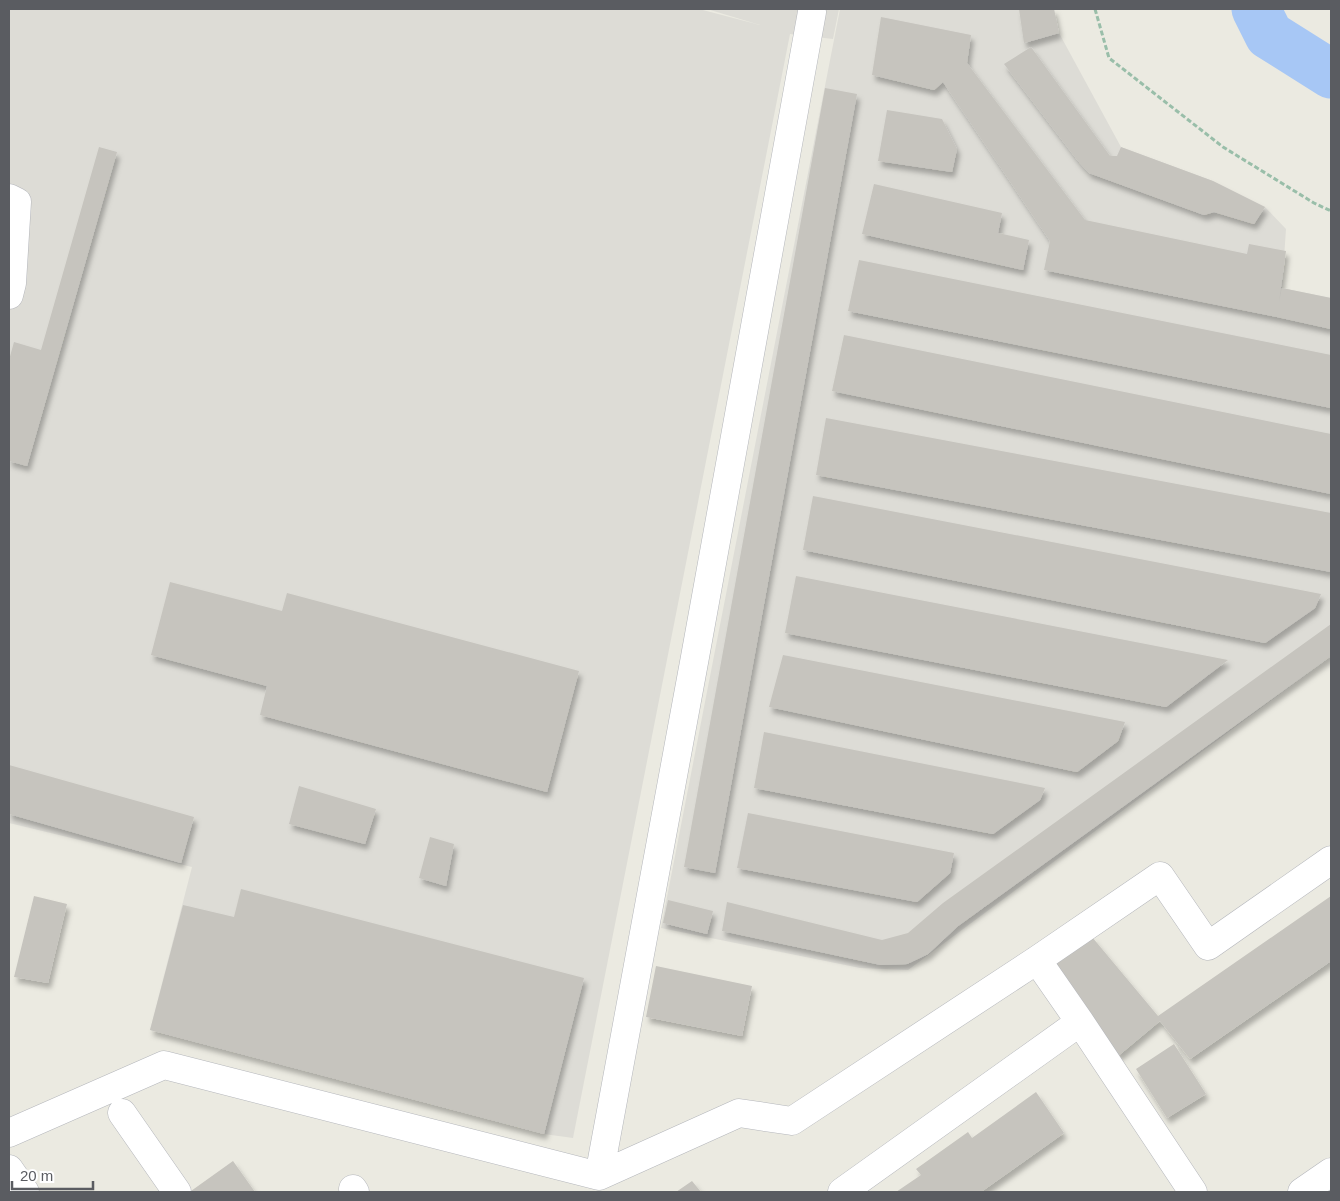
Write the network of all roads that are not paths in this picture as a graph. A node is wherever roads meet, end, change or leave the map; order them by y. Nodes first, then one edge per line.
1 (812, 12) dead end
2 (9, 198) edge
3 (9, 295) edge
4 (1331, 860) edge
5 (1037, 960) junction
6 (1080, 1022) junction
7 (122, 1113) dead end
8 (9, 1133) edge
9 (9, 1169) edge
10 (1331, 1172) edge
11 (599, 1176) junction
12 (25, 1192) edge
13 (177, 1192) edge
14 (842, 1192) edge
15 (1193, 1192) edge
16 (1302, 1192) edge

1 - 11 street
2 - 3 street
4 - 5 street
5 - 6 street
5 - 11 street
6 - 14 street
6 - 15 street
7 - 13 street
8 - 11 street
9 - 12 street
10 - 16 street

